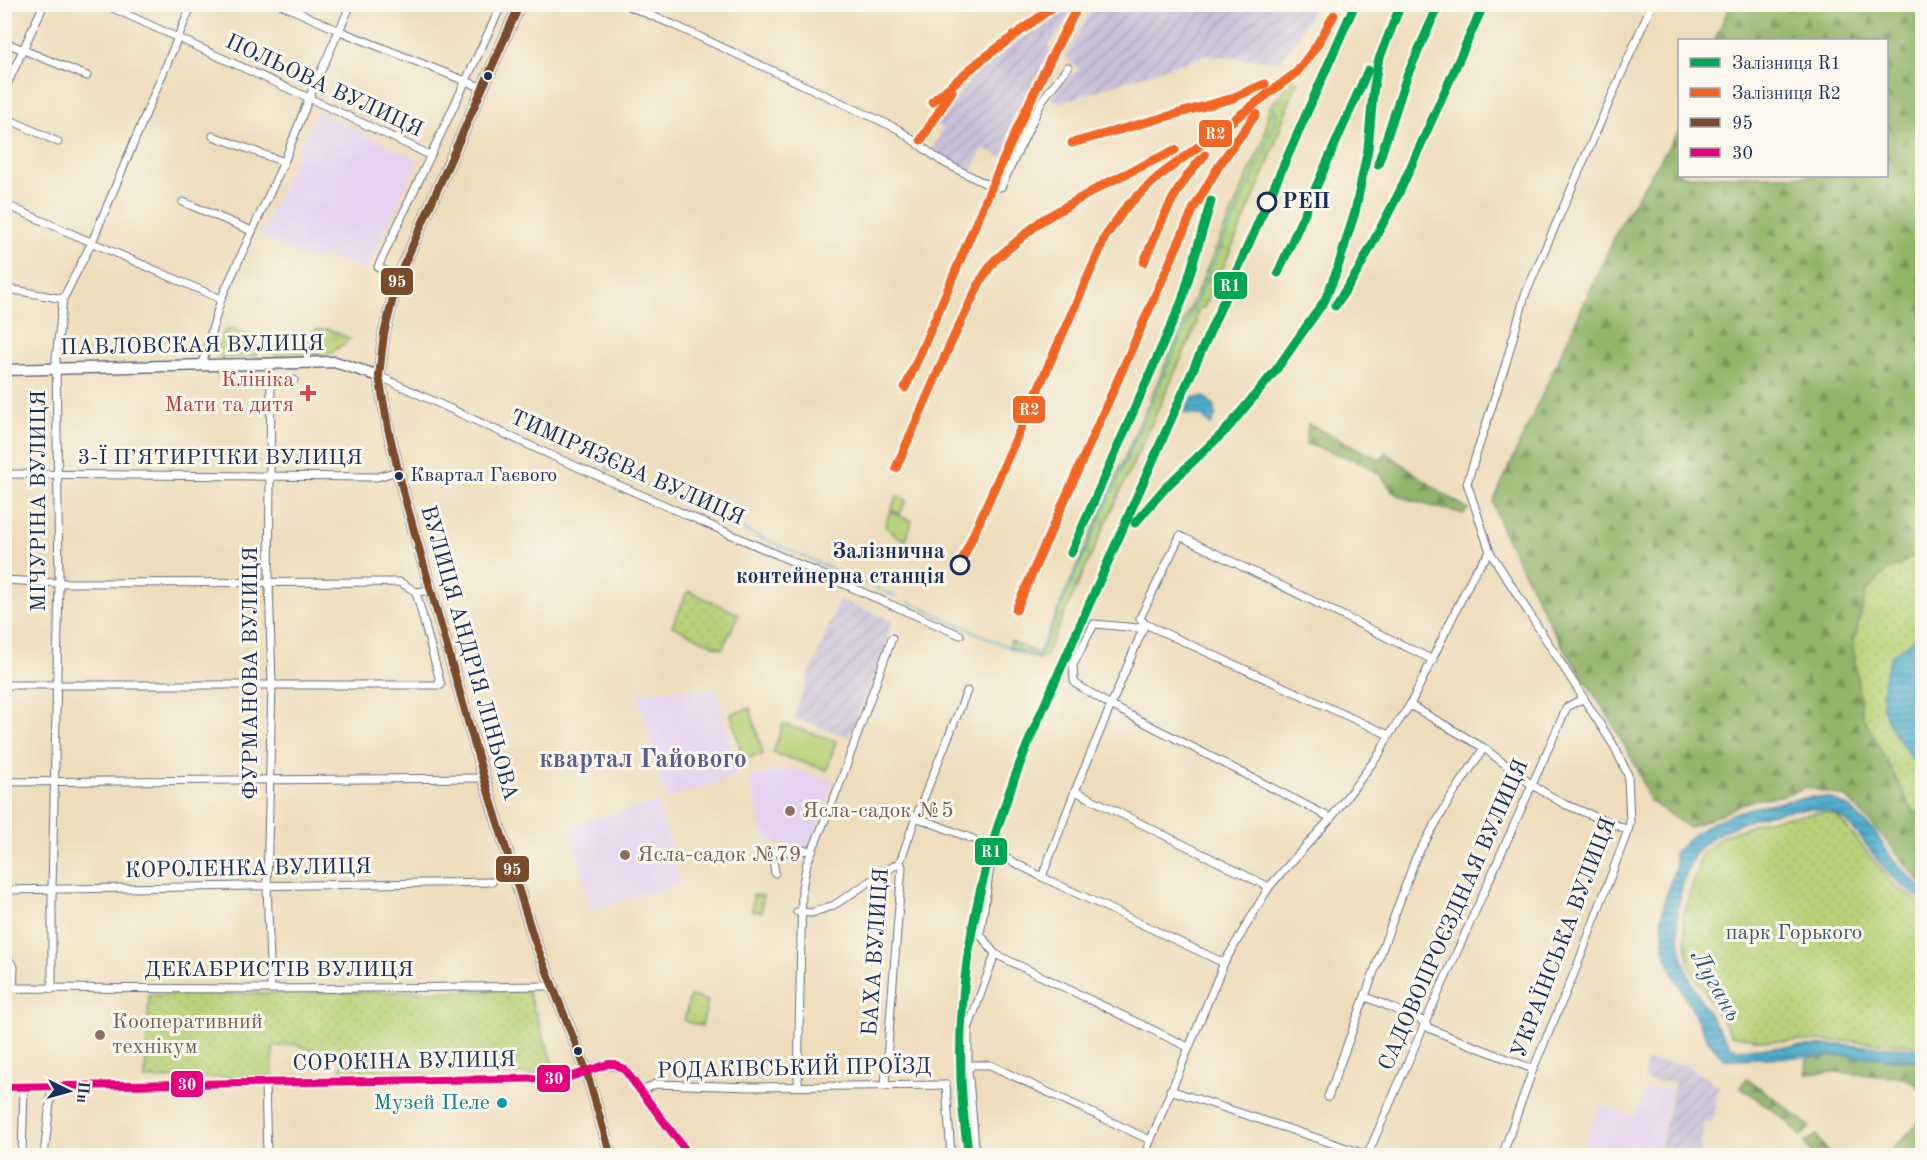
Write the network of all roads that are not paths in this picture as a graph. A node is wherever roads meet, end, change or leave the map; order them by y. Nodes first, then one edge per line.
1 (44, 4) edge
2 (105, 4) edge
3 (192, 4) edge
4 (280, 4) edge
5 (351, 4) edge
6 (502, 4) edge
7 (520, 4) edge
8 (624, 4) edge
9 (1652, 4) edge
10 (340, 31) junction
11 (177, 37) junction
12 (4, 42) edge
13 (23, 50) junction
14 (1068, 67) dead end
15 (87, 76) dead end
16 (464, 81) junction
17 (483, 88) junction
18 (4, 91) edge
19 (309, 98) junction
20 (4, 117) edge
21 (213, 136) dead end
22 (58, 142) dead end
23 (430, 155) junction
24 (284, 162) junction
25 (183, 202) dead end
26 (4, 204) edge
27 (252, 231) junction
28 (92, 242) junction
29 (398, 279) junction
30 (4, 288) edge
31 (63, 299) junction
32 (221, 299) junction
33 (202, 364) junction
34 (56, 369) junction
35 (4, 370) edge
36 (379, 376) junction
37 (294, 380) dead end
38 (398, 471) junction
39 (4, 474) edge
40 (58, 475) junction
41 (270, 476) junction
42 (1490, 552) junction
43 (4, 580) edge
44 (269, 581) junction
45 (58, 583) junction
46 (431, 590) junction
47 (416, 592) junction
48 (1145, 624) junction
49 (960, 635) dead end
50 (892, 638) dead end
51 (1433, 660) junction
52 (4, 685) edge
53 (57, 685) junction
54 (272, 685) junction
55 (967, 691) dead end
56 (1584, 698) junction
57 (1410, 705) junction
58 (1112, 706) junction
59 (1389, 735) junction
60 (1484, 747) junction
61 (484, 778) junction
62 (269, 779) junction
63 (4, 782) edge
64 (55, 782) junction
65 (1532, 785) junction
66 (1075, 791) junction
67 (916, 817) junction
68 (1331, 818) junction
69 (1628, 830) junction
70 (974, 838) dead end
71 (812, 850) junction
72 (900, 862) junction
73 (775, 873) dead end
74 (1042, 877) junction
75 (492, 882) dead end
76 (267, 886) junction
77 (1269, 887) junction
78 (4, 890) edge
79 (52, 890) junction
80 (798, 912) junction
81 (4, 954) edge
82 (994, 954) junction
83 (1224, 963) junction
84 (553, 986) junction
85 (13, 988) junction
86 (52, 989) junction
87 (271, 989) junction
88 (4, 991) edge
89 (1366, 997) junction
90 (1425, 1023) junction
91 (1188, 1047) junction
92 (968, 1069) junction
93 (1533, 1069) junction
94 (586, 1071) junction
95 (265, 1082) junction
96 (52, 1085) junction
97 (885, 1085) junction
98 (24, 1086) junction
99 (798, 1086) junction
100 (4, 1087) edge
101 (1170, 1090) junction
102 (643, 1091) junction
103 (1328, 1097) dead end
104 (1150, 1140) junction
105 (22, 1155) edge
106 (44, 1155) edge
107 (267, 1155) edge
108 (611, 1155) edge
109 (690, 1155) edge
110 (951, 1155) edge
111 (976, 1155) edge
112 (1144, 1155) edge
113 (1368, 1155) edge
114 (1502, 1155) edge

1 - 13 street
2 - 11 street, ПОЛЬОВА ВУЛИЦЯ
3 - 11 street, МІЧУРІНА ВУЛИЦЯ
4 - 10 street
5 - 10 street
6 - 16 street
7 - 17 main road, ВУЛИЦЯ АНДРІЯ ЛІНЬОВА
8 - 14 street
9 - 42 street, УКРАЇНСЬКА ВУЛИЦЯ
10 - 16 street
10 - 19 street
11 - 19 street, ПОЛЬОВА ВУЛИЦЯ
11 - 28 street, МІЧУРІНА ВУЛИЦЯ
12 - 13 street
13 - 15 street
13 - 18 street
16 - 17 street
16 - 23 street
17 - 29 main road, ВУЛИЦЯ АНДРІЯ ЛІНЬОВА
19 - 23 street, ПОЛЬОВА ВУЛИЦЯ
19 - 24 street
20 - 22 street
21 - 24 street
23 - 29 street
24 - 27 street
25 - 27 street
26 - 28 street
27 - 32 street
28 - 31 street, МІЧУРІНА ВУЛИЦЯ
28 - 32 street
29 - 36 main road, ВУЛИЦЯ АНДРІЯ ЛІНЬОВА
30 - 31 street
31 - 34 street, МІЧУРІНА ВУЛИЦЯ
32 - 33 street
33 - 34 main road, ПАВЛОВСКАЯ ВУЛИЦЯ
33 - 36 main road, ПАВЛОВСКАЯ ВУЛИЦЯ
34 - 35 main road, ПАВЛОВСКАЯ ВУЛИЦЯ
34 - 40 street, МІЧУРІНА ВУЛИЦЯ
36 - 38 main road, ВУЛИЦЯ АНДРІЯ ЛІНЬОВА
36 - 49 street, ТИМІРЯЗЄВА ВУЛИЦЯ
37 - 41 street, ФУРМАНОВА ВУЛИЦЯ
38 - 41 street, 3-Ї П’ЯТИРІЧКИ ВУЛИЦЯ
38 - 46 main road, ВУЛИЦЯ АНДРІЯ ЛІНЬОВА
39 - 40 street, 3-Ї П’ЯТИРІЧКИ ВУЛИЦЯ
40 - 41 street, 3-Ї П’ЯТИРІЧКИ ВУЛИЦЯ
40 - 45 street, МІЧУРІНА ВУЛИЦЯ
41 - 44 street, ФУРМАНОВА ВУЛИЦЯ
42 - 51 street
42 - 56 street, УКРАЇНСЬКА ВУЛИЦЯ
43 - 45 street
44 - 45 street
44 - 47 street
44 - 54 street, ФУРМАНОВА ВУЛИЦЯ
45 - 53 street, МІЧУРІНА ВУЛИЦЯ
46 - 47 street
46 - 61 main road, ВУЛИЦЯ АНДРІЯ ЛІНЬОВА
47 - 54 street
48 - 51 street
48 - 58 street
48 - 58 street
48 - 59 street
50 - 71 street
51 - 57 street
52 - 53 street
53 - 54 street
53 - 64 street, МІЧУРІНА ВУЛИЦЯ
54 - 62 street, ФУРМАНОВА ВУЛИЦЯ
55 - 67 street, БАХА ВУЛИЦЯ
56 - 65 street, САДОВОПРОЄЗДНАЯ ВУЛИЦЯ
56 - 69 street, УКРАЇНСЬКА ВУЛИЦЯ
57 - 59 street
57 - 60 street
58 - 66 street
58 - 68 street
59 - 68 street
60 - 65 street
60 - 89 street
61 - 62 street
61 - 84 main road, ВУЛИЦЯ АНДРІЯ ЛІНЬОВА
62 - 64 street
62 - 76 street, ФУРМАНОВА ВУЛИЦЯ
63 - 64 street
64 - 79 street, МІЧУРІНА ВУЛИЦЯ
65 - 69 street
65 - 90 street, САДОВОПРОЄЗДНАЯ ВУЛИЦЯ
66 - 74 street
66 - 77 street
67 - 70 street
67 - 72 street, БАХА ВУЛИЦЯ
68 - 77 street
69 - 93 street, УКРАЇНСЬКА ВУЛИЦЯ
71 - 73 street
71 - 80 street
72 - 80 street
72 - 97 street, БАХА ВУЛИЦЯ
74 - 82 street
74 - 83 street
75 - 76 street, КОРОЛЕНКА ВУЛИЦЯ
76 - 79 street, КОРОЛЕНКА ВУЛИЦЯ
76 - 87 street, ФУРМАНОВА ВУЛИЦЯ
77 - 83 street
78 - 79 street, КОРОЛЕНКА ВУЛИЦЯ
79 - 86 street, МІЧУРІНА ВУЛИЦЯ
80 - 99 street
81 - 85 street
82 - 91 street
82 - 92 street
83 - 91 street
84 - 87 street, ДЕКАБРИСТІВ ВУЛИЦЯ
84 - 94 main road, ВУЛИЦЯ АНДРІЯ ЛІНЬОВА
85 - 86 street, ДЕКАБРИСТІВ ВУЛИЦЯ
85 - 88 street, ДЕКАБРИСТІВ ВУЛИЦЯ
86 - 87 street, ДЕКАБРИСТІВ ВУЛИЦЯ
89 - 90 street
89 - 103 street
90 - 93 street
90 - 113 street, САДОВОПРОЄЗДНАЯ ВУЛИЦЯ
91 - 101 street
92 - 104 street
92 - 111 street
93 - 114 street, УКРАЇНСЬКА ВУЛИЦЯ
94 - 95 street, СОРОКІНА ВУЛИЦЯ
94 - 102 street
94 - 108 main road, ВУЛИЦЯ АНДРІЯ ЛІНЬОВА
95 - 96 street, СОРОКІНА ВУЛИЦЯ
95 - 107 street
96 - 98 street, СОРОКІНА ВУЛИЦЯ
96 - 106 street
97 - 99 street, РОДАКІВСЬКИЙ ПРОЇЗД
97 - 110 street, РОДАКІВСЬКИЙ ПРОЇЗД
98 - 100 street, СОРОКІНА ВУЛИЦЯ
98 - 105 street
99 - 102 street, РОДАКІВСЬКИЙ ПРОЇЗД
101 - 104 street
101 - 113 street
102 - 109 street
104 - 112 street

